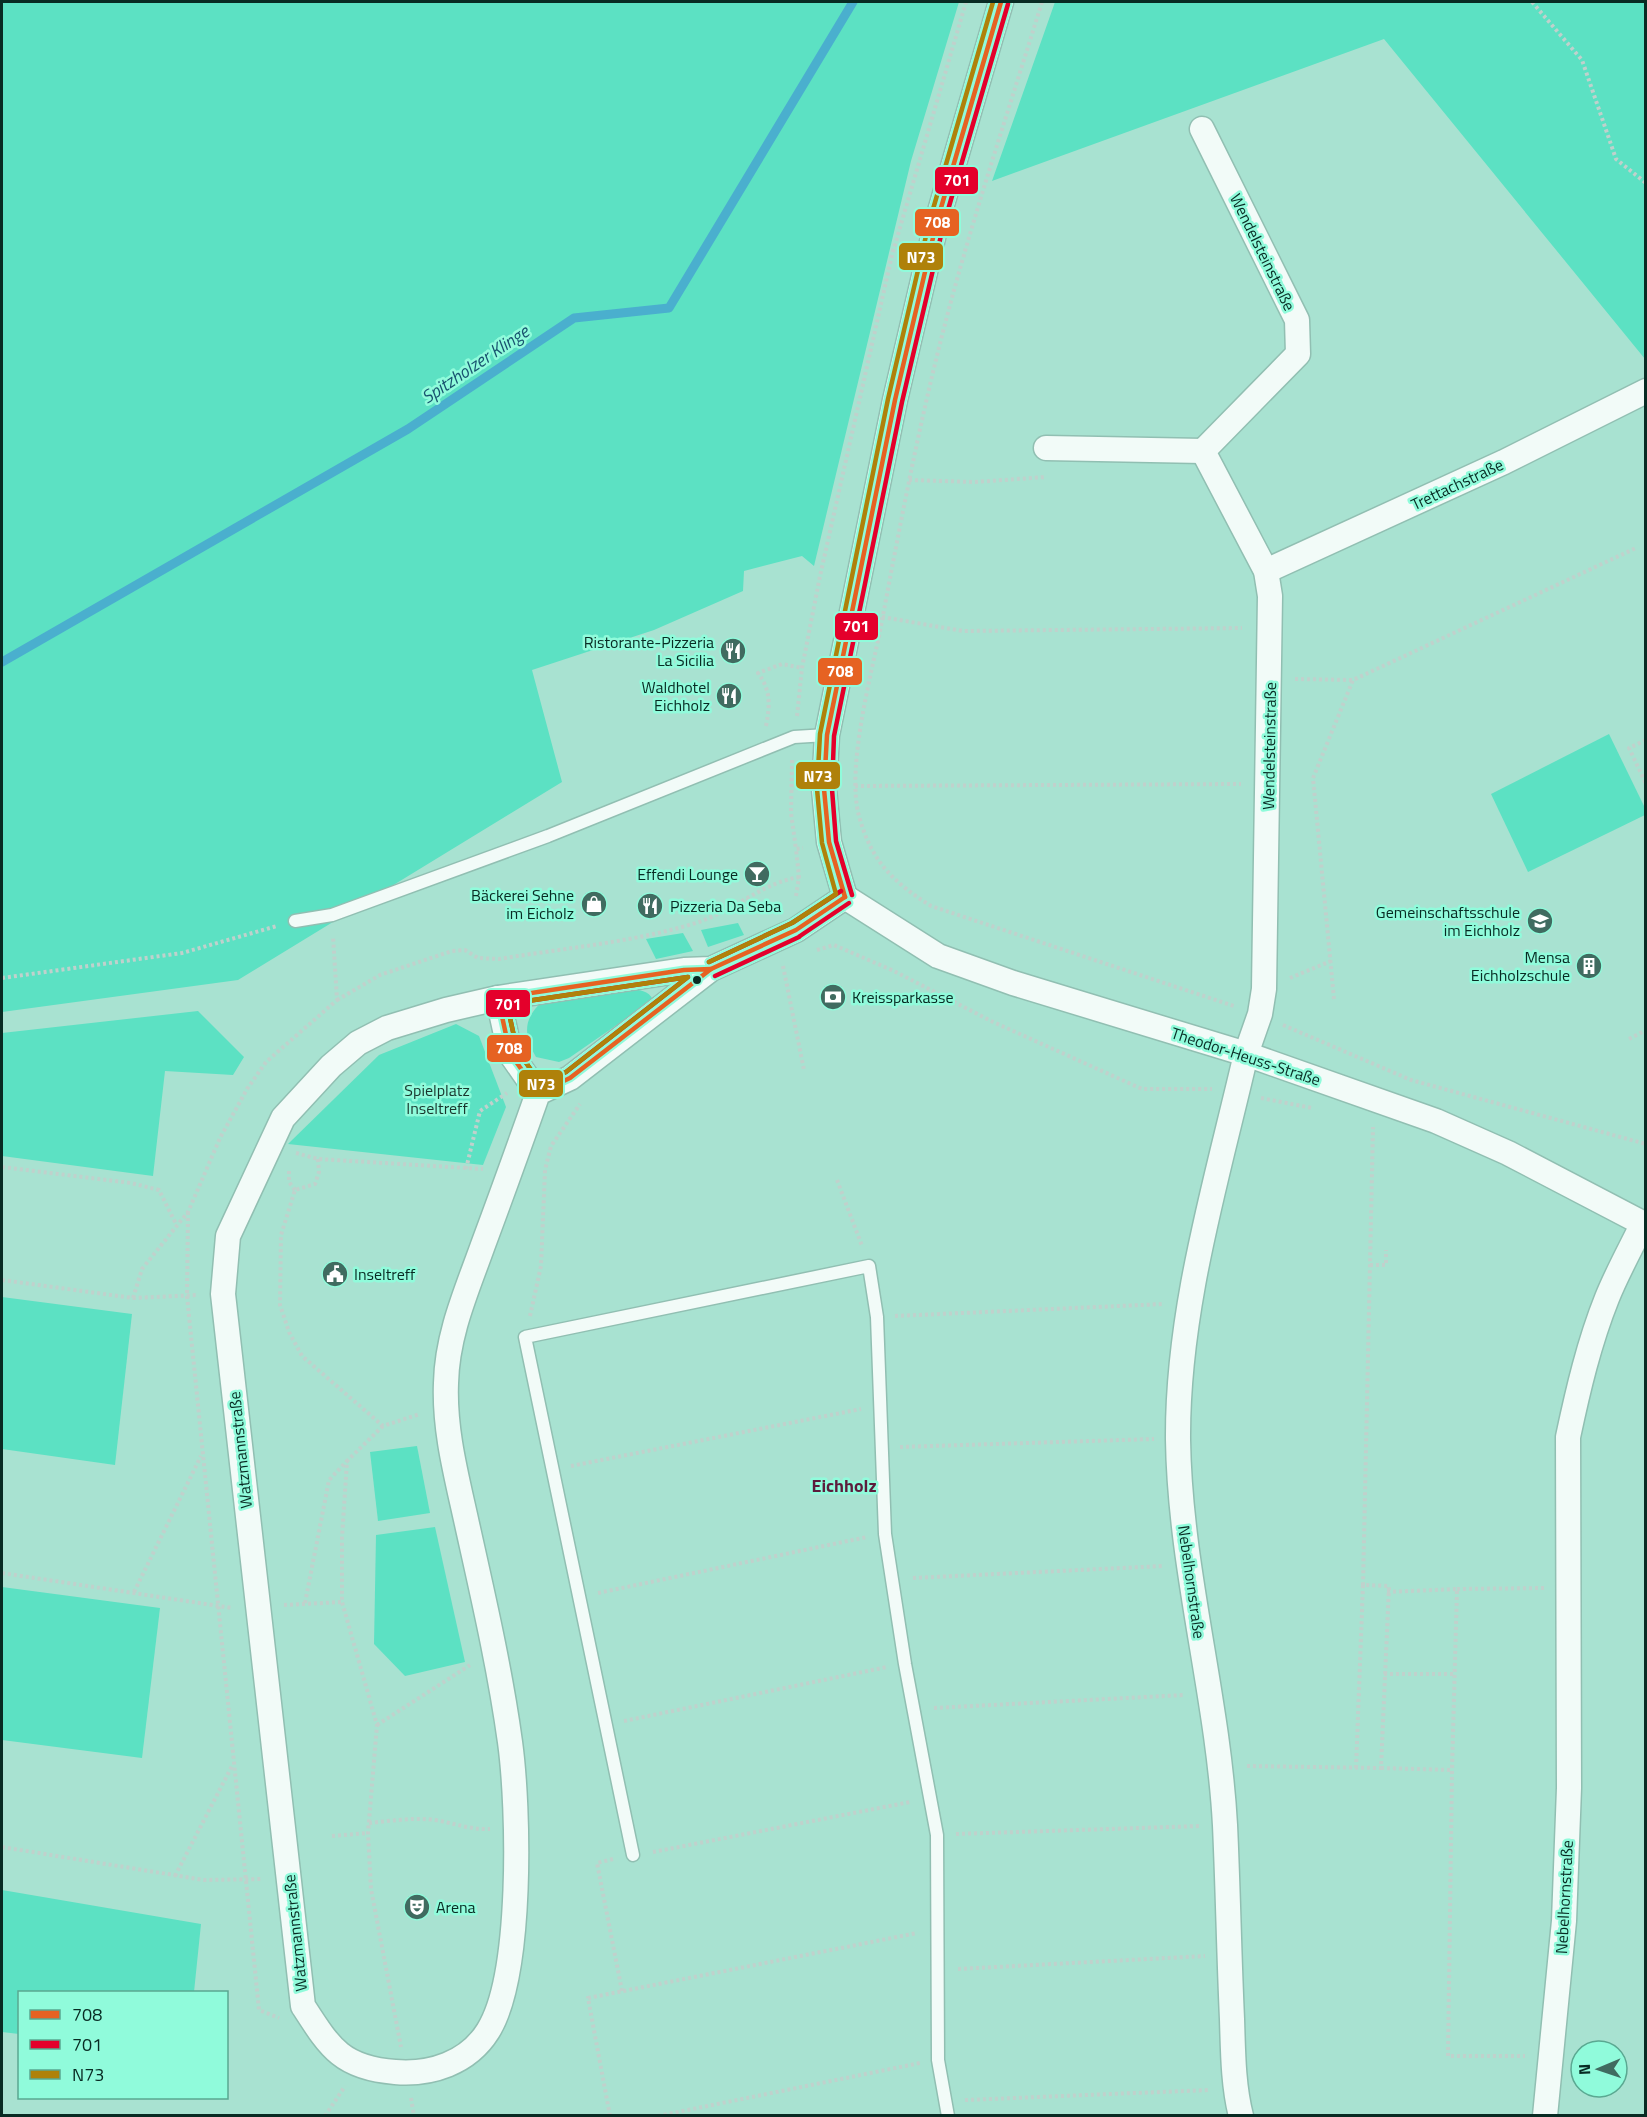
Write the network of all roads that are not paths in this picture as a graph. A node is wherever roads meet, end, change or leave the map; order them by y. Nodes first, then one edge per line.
1 (1001, 2) edge
2 (1202, 129) dead end
3 (1646, 391) edge
4 (1050, 448) road end
5 (1203, 451) junction
6 (1266, 572) junction
7 (827, 735) junction
8 (845, 897) junction
9 (295, 921) road end
10 (711, 969) junction
11 (498, 998) junction
12 (1246, 1054) junction
13 (538, 1093) junction
14 (1644, 1224) edge
15 (633, 1856) road end
16 (948, 2115) edge
17 (1241, 2115) edge
18 (1545, 2115) edge

1 - 7 street
2 - 5 street, Wendelsteinstraße
3 - 6 street, Trettachstraße
4 - 5 street
5 - 6 street, Wendelsteinstraße
6 - 12 street, Wendelsteinstraße
7 - 8 street
7 - 9 lane
8 - 10 street, Watzmannstraße
8 - 12 street, Theodor-Heuss-Straße
10 - 11 street, Watzmannstraße
10 - 13 street, Watzmannstraße
11 - 13 street
11 - 13 street, Watzmannstraße
12 - 14 street, Theodor-Heuss-Straße
12 - 17 street, Nebelhornstraße
14 - 18 street, Nebelhornstraße
15 - 16 lane

